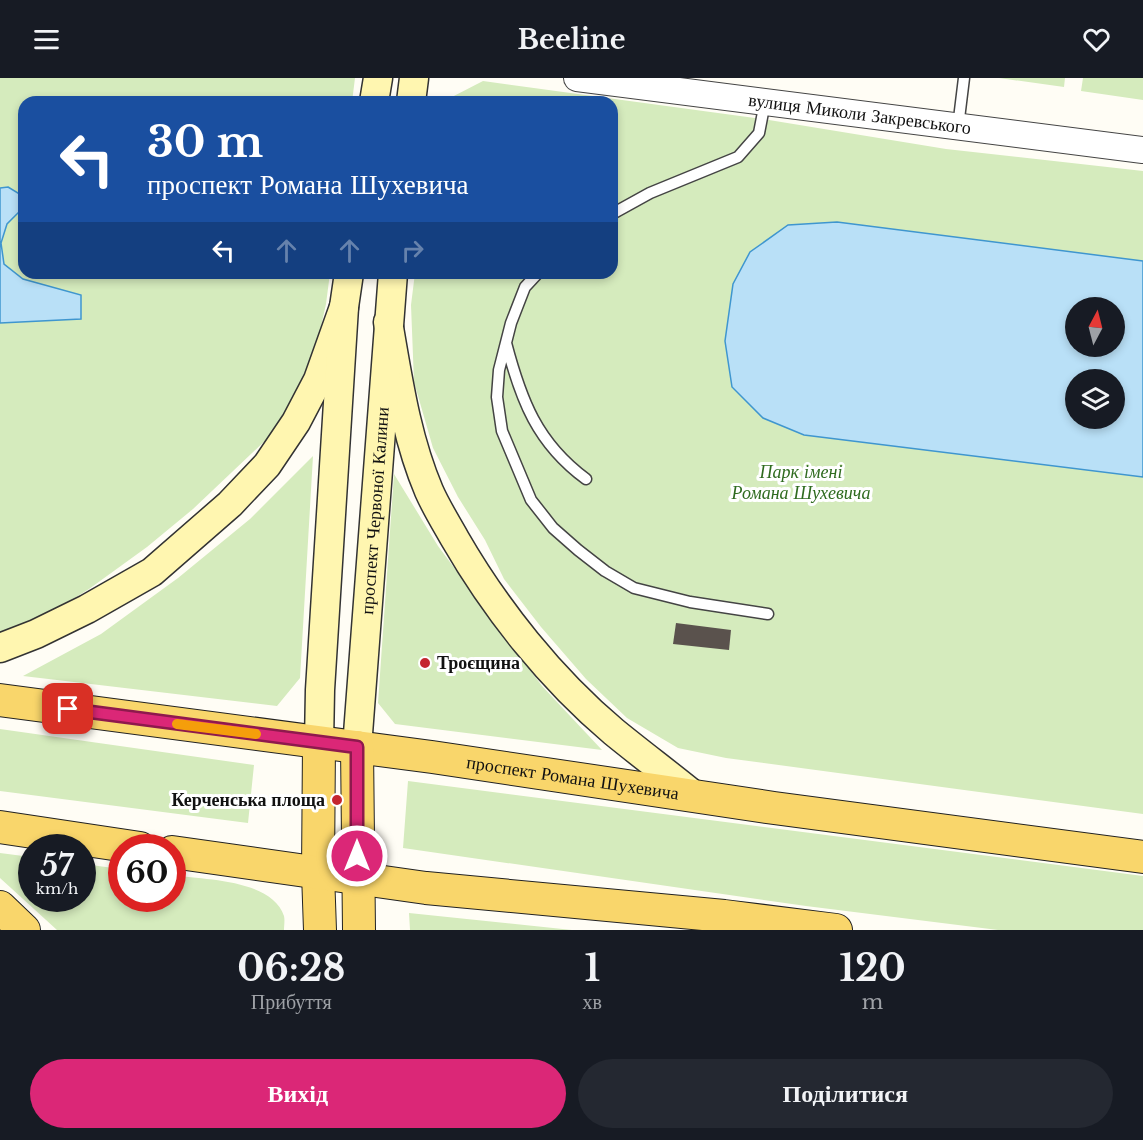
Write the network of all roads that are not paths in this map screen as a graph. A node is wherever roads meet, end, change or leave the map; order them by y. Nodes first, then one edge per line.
1 (378, 78) edge
2 (414, 78) edge
3 (577, 78) edge
4 (964, 78) edge
5 (375, 96) edge
6 (412, 96) edge
7 (765, 102) junction
8 (958, 127) junction
9 (1143, 150) edge
10 (618, 211) edge
11 (348, 279) edge
12 (392, 279) edge
13 (532, 279) edge
14 (344, 307) junction
15 (388, 322) junction
16 (505, 340) junction
17 (586, 479) dead end
18 (768, 614) dead end
19 (0, 648) edge
20 (0, 700) edge
21 (319, 743) junction
22 (357, 747) junction
23 (696, 797) junction
24 (0, 827) edge
25 (108, 843) edge
26 (186, 854) edge
27 (1143, 857) edge
28 (318, 873) junction
29 (358, 878) junction
30 (0, 908) edge
31 (724, 916) junction
32 (24, 930) edge
33 (320, 930) edge
34 (359, 930) edge
35 (660, 930) edge
36 (835, 930) edge

1 - 5 main road
2 - 6 main road
3 - 7 street, вулиця Миколи Закревського
4 - 8 lane
7 - 8 street, вулиця Миколи Закревського
7 - 10 lane
8 - 9 street, вулиця Миколи Закревського
11 - 14 main road
12 - 15 main road, проспект Червоної Калини
13 - 16 lane
14 - 19 main road
14 - 21 main road
15 - 22 main road, проспект Червоної Калини
15 - 23 main road
16 - 17 lane
16 - 18 lane
20 - 21 main road, проспект Романа Шухевича
21 - 22 main road, проспект Романа Шухевича
21 - 28 main road
22 - 23 main road, проспект Романа Шухевича
22 - 29 main road
23 - 27 main road, проспект Романа Шухевича
24 - 25 main road
26 - 28 main road
28 - 29 main road
28 - 33 main road
29 - 31 main road
29 - 34 main road
30 - 32 main road
31 - 35 main road
31 - 36 main road

